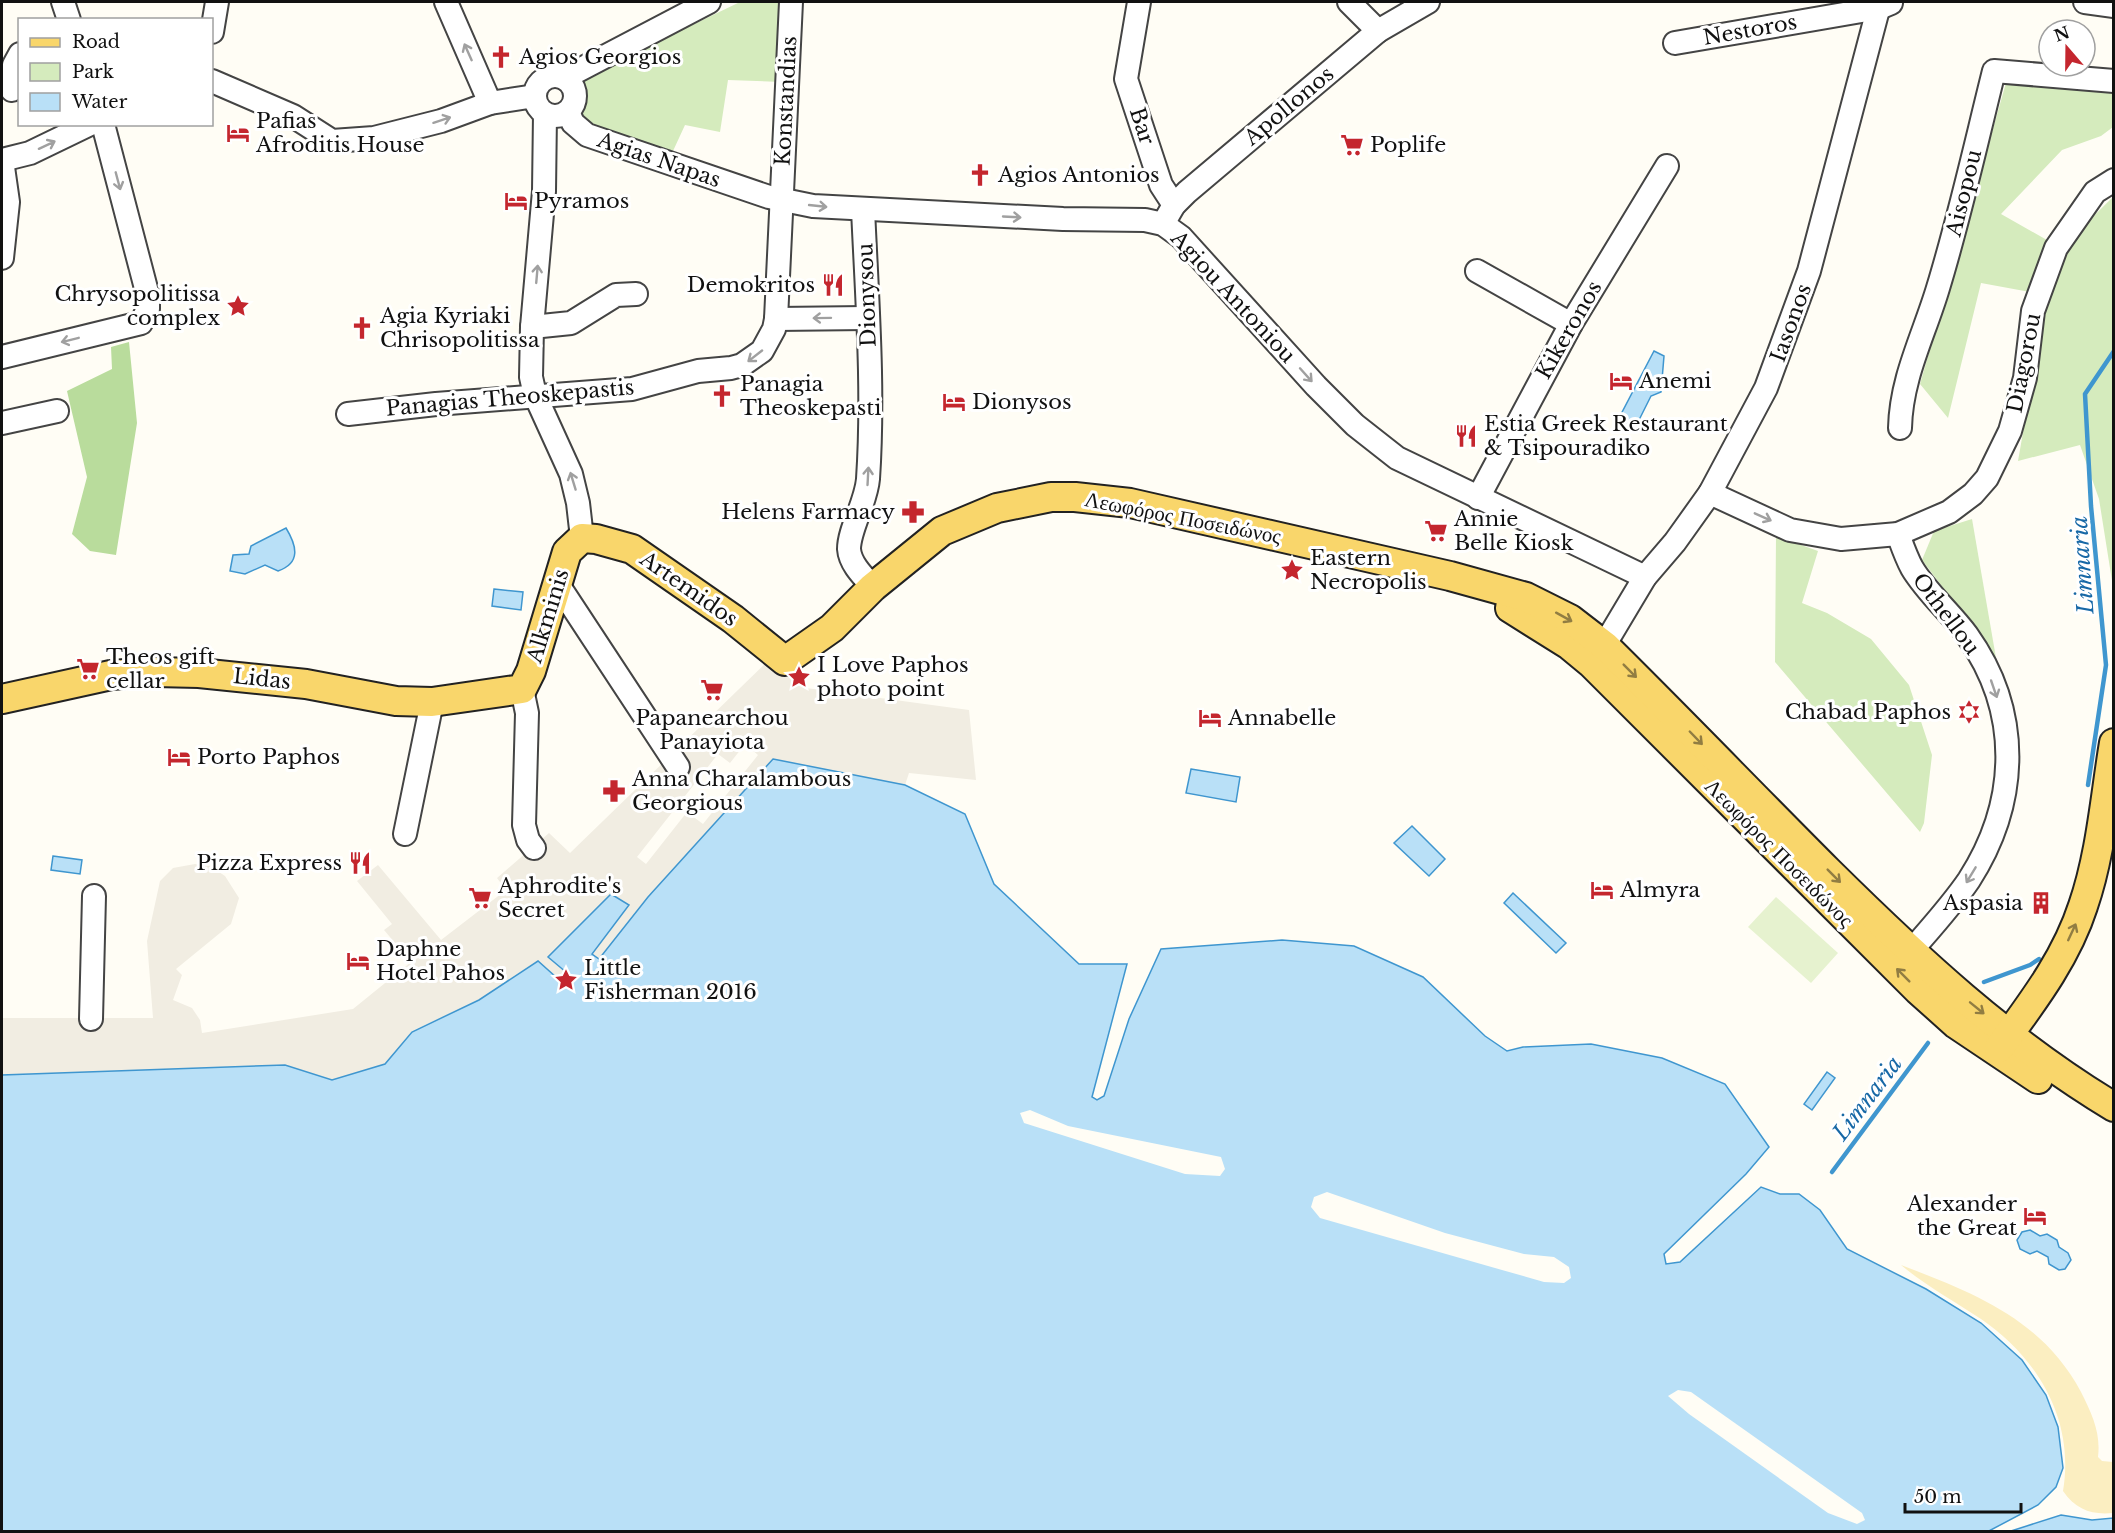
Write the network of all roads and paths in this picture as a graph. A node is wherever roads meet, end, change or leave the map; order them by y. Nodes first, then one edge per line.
1 (218, 2) edge
2 (446, 2) edge
3 (709, 2) edge
4 (791, 2) edge
5 (1139, 2) edge
6 (1349, 2) edge
7 (1428, 2) edge
8 (2085, 2) edge
9 (1885, 4) edge
10 (2114, 6) edge
11 (213, 28) edge
12 (1378, 31) junction
13 (1675, 43) dead end
14 (18, 58) edge
15 (564, 78) junction
16 (15, 80) edge
17 (213, 81) edge
18 (2114, 81) edge
19 (490, 103) junction
20 (550, 107) junction
21 (86, 126) edge
22 (104, 126) edge
23 (2, 160) edge
24 (1667, 166) dead end
25 (2114, 180) edge
26 (770, 197) junction
27 (863, 209) junction
28 (1168, 214) junction
29 (2, 258) edge
30 (1477, 271) dead end
31 (636, 294) dead end
32 (867, 318) junction
33 (776, 319) junction
34 (1571, 324) junction
35 (532, 327) junction
36 (2, 357) edge
37 (535, 395) junction
38 (57, 411) dead end
39 (348, 414) dead end
40 (2, 423) edge
41 (1900, 428) dead end
42 (1710, 493) junction
43 (1478, 498) junction
44 (1898, 534) junction
45 (582, 538) junction
46 (1645, 577) junction
47 (557, 582) junction
48 (873, 587) junction
49 (1593, 650) junction
50 (785, 661) joint
51 (522, 689) junction
52 (2, 699) edge
53 (432, 702) junction
54 (2114, 743) edge
55 (678, 767) dead end
56 (405, 834) dead end
57 (2114, 843) edge
58 (534, 848) dead end
59 (94, 896) dead end
60 (1911, 951) junction
61 (91, 1018) dead end
62 (2011, 1050) junction
63 (2114, 1107) edge
64 (2114, 1125) edge

1 - 11 street
19 -> 2 street
3 - 15 street
4 - 26 street, Konstandias
5 - 28 street, Bar
6 - 12 street
7 - 12 street, Apollonos
8 - 10 street
9 - 13 street, Nestoros
9 - 42 street, Iasonos
12 - 28 street, Apollonos
14 - 16 street
15 - 20 street
15 - 20 street
17 -> 19 street
18 - 41 street, Aisopou
19 - 20 street
20 - 26 street, Agias Napas
35 -> 20 street
23 -> 21 street
22 -> 36 street
23 - 29 street
24 - 34 street, Kikeronos
25 - 44 street, Diagorou
26 -> 27 street, Agiou Antoniou
26 - 33 street, Panagias Theoskepastis
27 -> 28 street, Agiou Antoniou
27 - 32 street, Dionysou
28 -> 43 street, Agiou Antoniou
30 - 34 street
31 - 35 street
32 -> 33 street
48 -> 32 street, Dionysou
33 -> 37 street, Panagias Theoskepastis
34 - 43 street, Kikeronos
35 - 37 street
37 - 39 street, Panagias Theoskepastis
45 -> 37 street
38 - 40 street
42 -> 44 street, Diagorou
42 - 46 street, Iasonos
43 - 46 street, Agiou Antoniou
44 -> 60 street, Othellou
45 - 47 main road, Alkminis
45 - 50 main road, Artemidos
46 - 49 street, Iasonos
47 - 51 main road, Alkminis
47 - 55 street
48 - 49 main road, Λεωφόρος Ποσειδώνος
48 - 50 main road, Λεωφόρος Ποσειδώνος
49 -> 60 main road, Λεωφόρος Ποσειδώνος
62 -> 49 main road, Λεωφόρος Ποσειδώνος
51 - 53 main road, Lidas
51 - 58 street, Alkminis
52 - 53 main road, Lidas
53 - 56 street
62 -> 54 main road
57 - 62 main road
59 - 61 street
60 -> 62 main road, Λεωφόρος Ποσειδώνος
62 - 63 main road, Λεωφόρος Ποσειδώνος
62 - 64 main road, Λεωφόρος Ποσειδώνος

